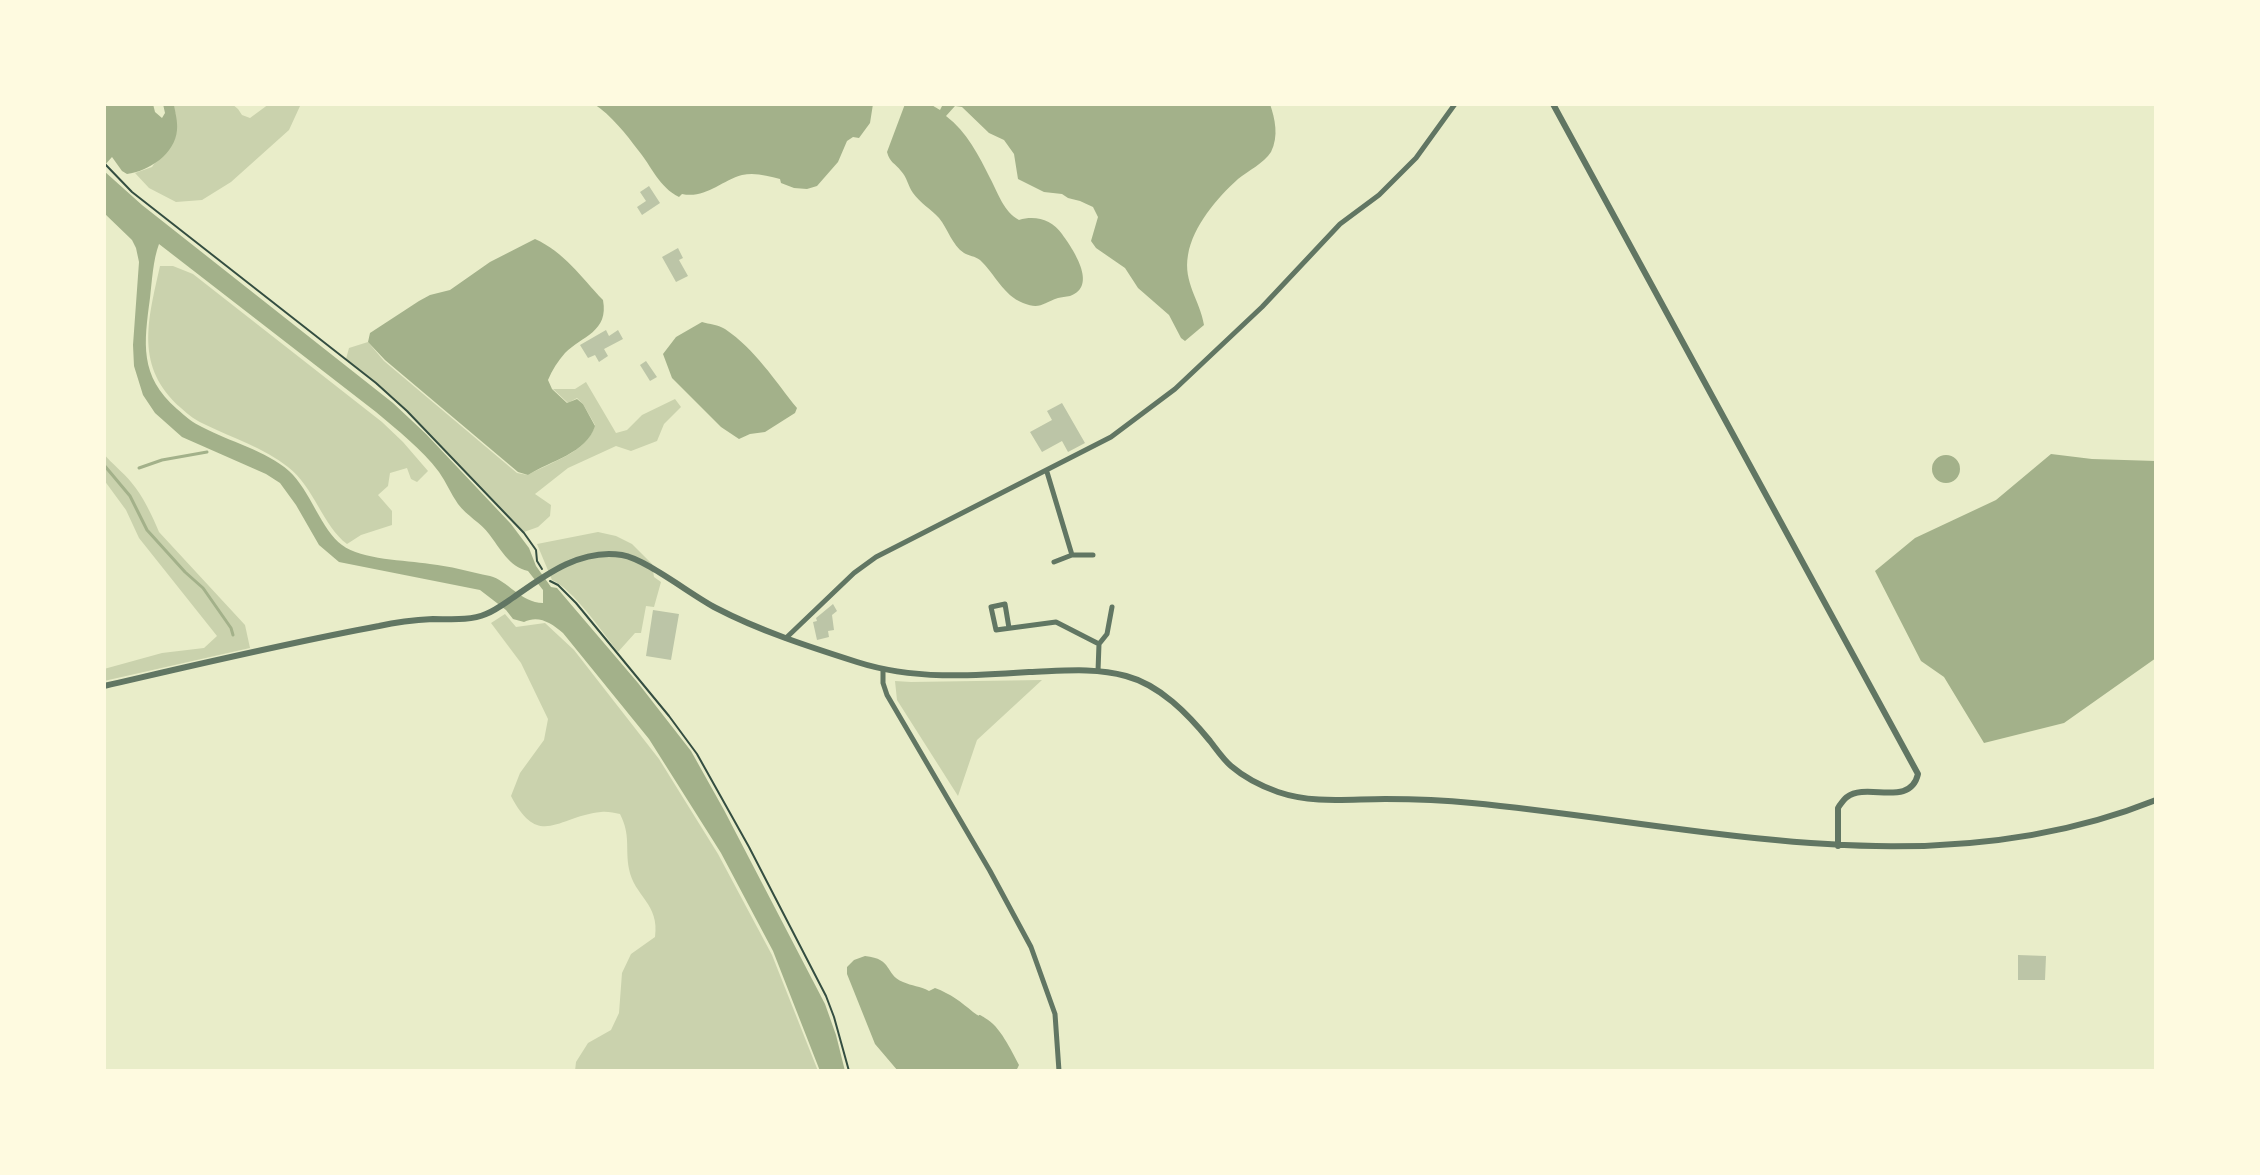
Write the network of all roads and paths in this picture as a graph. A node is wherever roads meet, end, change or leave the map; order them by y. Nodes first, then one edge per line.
1 (1455, 104) edge
2 (1553, 104) edge
3 (105, 164) edge
4 (1047, 472) junction
5 (1072, 555) junction
6 (1093, 555) dead end
7 (1054, 562) dead end
8 (542, 570) dead end
9 (551, 581) dead end
10 (1112, 607) dead end
11 (1009, 628) junction
12 (786, 638) junction
13 (1099, 644) junction
14 (883, 669) junction
15 (1098, 671) junction
16 (104, 686) edge
17 (2156, 800) edge
18 (1838, 846) junction
19 (849, 1071) edge
20 (1059, 1071) edge

1 - 4 street
2 - 18 street
3 - 8 path
4 - 5 street
4 - 12 street
5 - 6 street
5 - 7 street
9 - 19 path
10 - 13 street
11 - 11 street
11 - 13 street
12 - 14 street
12 - 16 street
13 - 15 street
14 - 15 street
14 - 20 street
15 - 18 street
17 - 18 street

